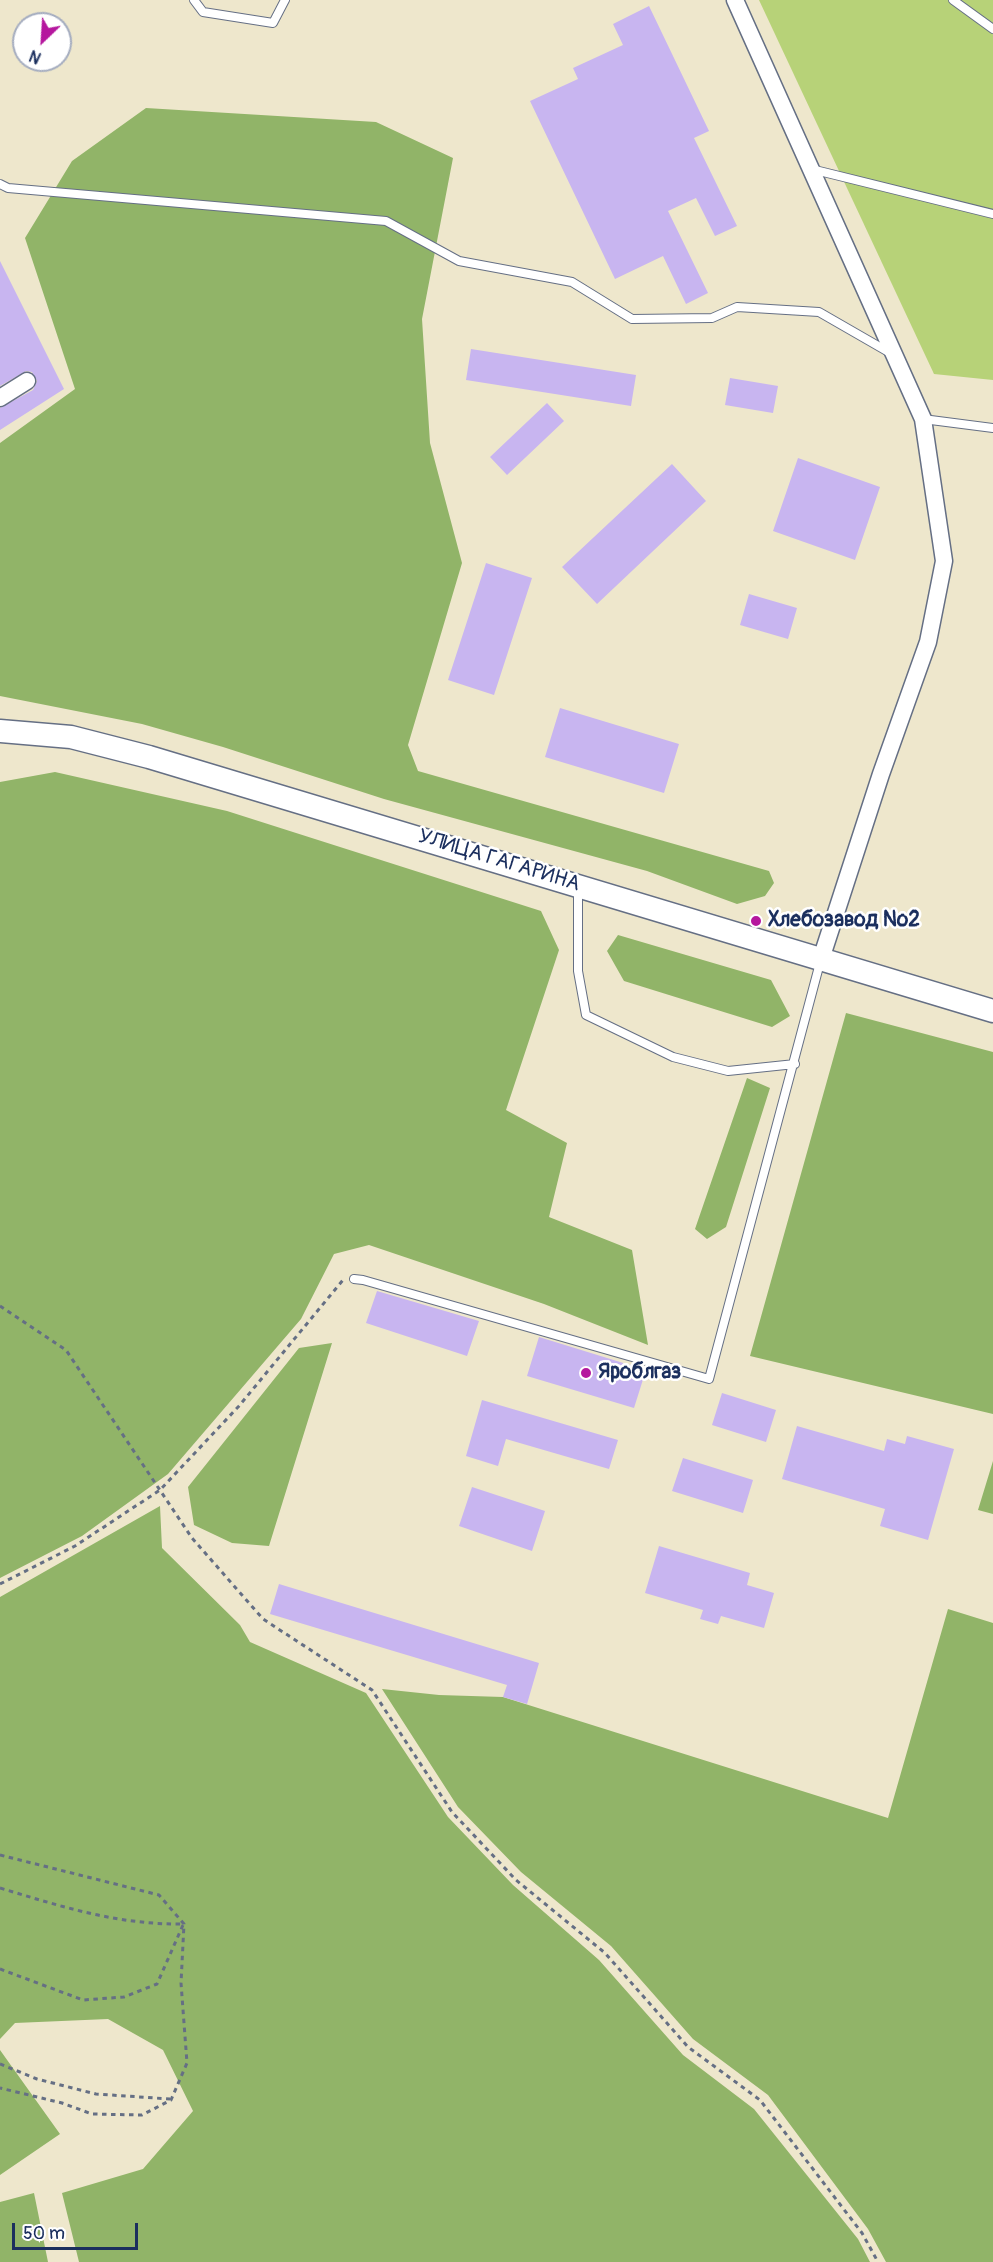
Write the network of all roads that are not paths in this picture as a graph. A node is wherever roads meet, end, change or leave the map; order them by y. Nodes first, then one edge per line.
1 (194, 0) edge
2 (285, 0) edge
3 (735, 0) edge
4 (953, 0) edge
5 (993, 29) edge
6 (811, 169) junction
7 (0, 184) edge
8 (993, 214) edge
9 (894, 355) junction
10 (27, 381) dead end
11 (0, 398) edge
12 (923, 419) junction
13 (993, 428) edge
14 (0, 731) edge
15 (578, 885) junction
16 (821, 959) junction
17 (993, 1011) edge
18 (795, 1064) junction
19 (354, 1280) dead end

1 - 2 lane
3 - 6 street
4 - 5 lane
6 - 8 lane
6 - 9 street
7 - 9 lane
9 - 12 street
10 - 11 street
12 - 13 lane
12 - 16 street
14 - 15 main road, УЛИЦА ГАГАРИНА
15 - 16 main road, УЛИЦА ГАГАРИНА
15 - 18 lane
16 - 17 main road, УЛИЦА ГАГАРИНА
16 - 18 lane
18 - 19 lane

